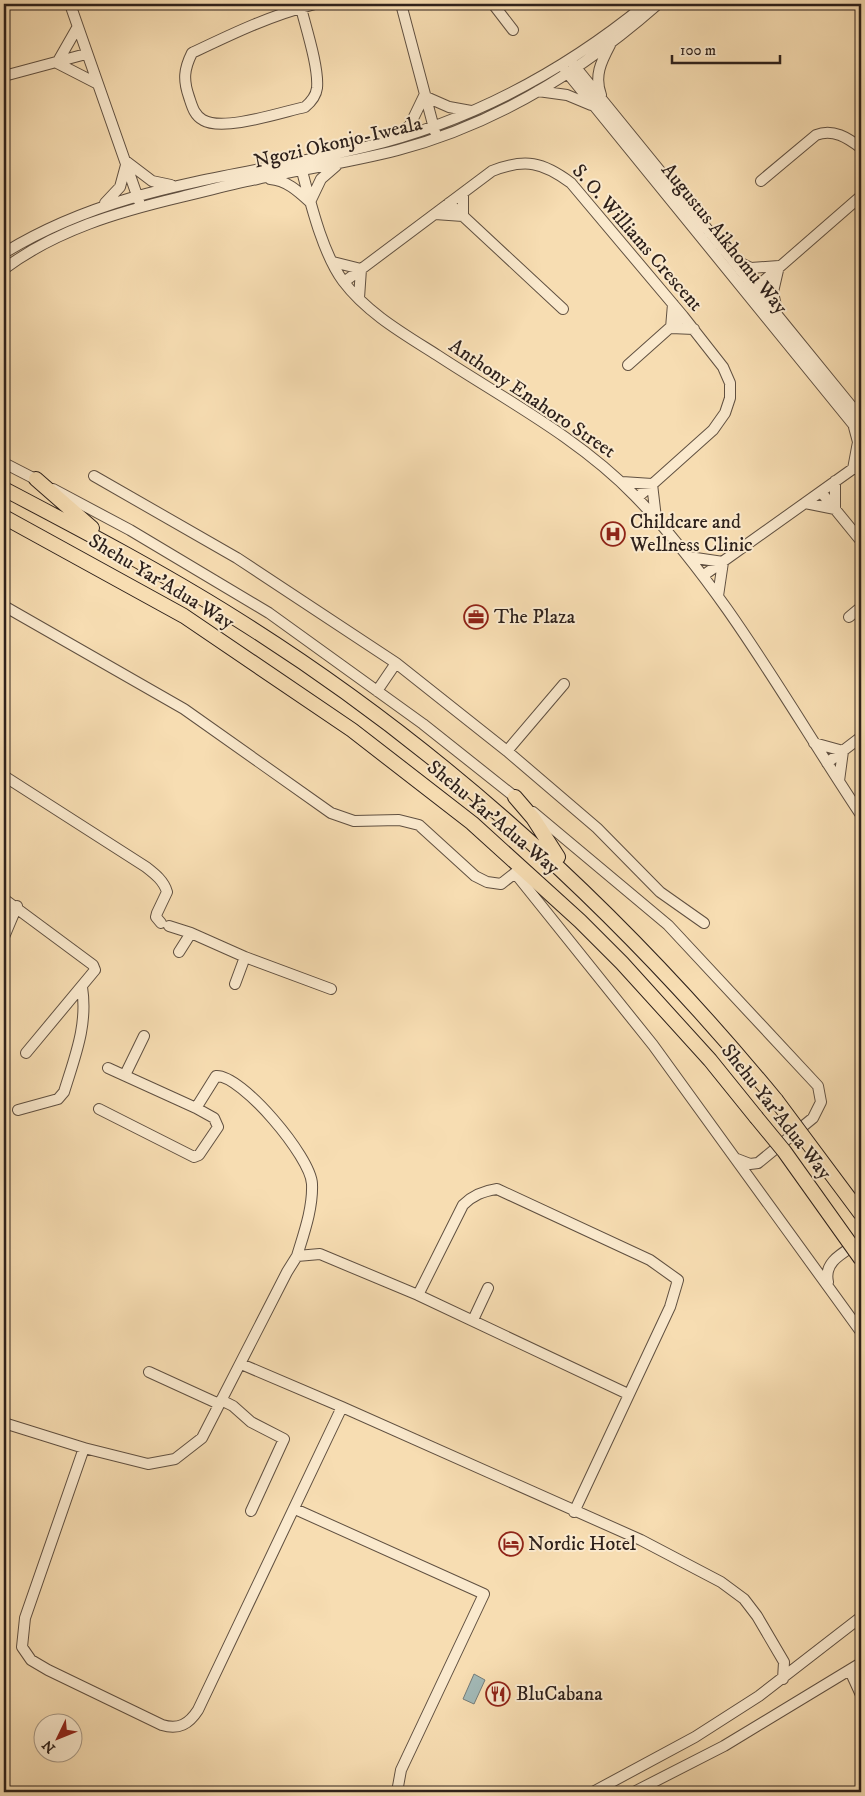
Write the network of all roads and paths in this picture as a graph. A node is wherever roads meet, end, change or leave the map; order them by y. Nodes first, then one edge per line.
1 (70, 4) edge
2 (315, 4) edge
3 (393, 4) edge
4 (492, 4) edge
5 (646, 4) edge
6 (658, 4) edge
7 (301, 8) junction
8 (402, 8) edge
9 (78, 28) junction
10 (513, 30) dead end
11 (611, 43) junction
12 (86, 54) junction
13 (565, 62) junction
14 (57, 63) junction
15 (572, 71) junction
16 (4, 76) edge
17 (96, 83) junction
18 (537, 91) junction
19 (424, 96) junction
20 (599, 105) junction
21 (473, 111) junction
22 (433, 126) junction
23 (437, 138) junction
24 (395, 139) junction
25 (861, 148) edge
26 (299, 160) junction
27 (127, 161) junction
28 (341, 162) junction
29 (302, 171) junction
30 (256, 179) junction
31 (762, 181) dead end
32 (178, 185) junction
33 (463, 193) junction
34 (137, 195) junction
35 (861, 196) edge
36 (310, 202) junction
37 (449, 203) junction
38 (98, 207) junction
39 (142, 207) junction
40 (435, 214) junction
41 (463, 216) junction
42 (4, 253) edge
43 (730, 257) junction
44 (333, 262) junction
45 (779, 266) junction
46 (4, 269) edge
47 (361, 269) junction
48 (344, 282) junction
49 (751, 292) junction
50 (359, 298) junction
51 (673, 304) junction
52 (563, 309) dead end
53 (684, 316) junction
54 (781, 320) junction
55 (671, 328) junction
56 (694, 329) junction
57 (628, 365) dead end
58 (856, 420) edge
59 (861, 434) edge
60 (4, 463) edge
61 (858, 467) edge
62 (94, 476) dead end
63 (36, 479) junction
64 (836, 481) junction
65 (622, 482) junction
66 (652, 484) junction
67 (4, 489) edge
68 (821, 492) junction
69 (637, 498) junction
70 (805, 503) junction
71 (835, 509) junction
72 (4, 517) edge
73 (656, 518) junction
74 (861, 541) edge
75 (126, 555) junction
76 (689, 557) junction
77 (723, 562) junction
78 (704, 576) junction
79 (718, 596) junction
80 (4, 606) edge
81 (861, 607) edge
82 (849, 617) dead end
83 (396, 663) junction
84 (564, 684) dead end
85 (377, 691) junction
86 (861, 737) edge
87 (814, 743) junction
88 (507, 751) junction
89 (843, 751) junction
90 (827, 763) junction
91 (4, 776) edge
92 (839, 781) junction
93 (515, 797) junction
94 (861, 815) edge
95 (472, 822) junction
96 (515, 873) junction
97 (583, 889) junction
98 (4, 899) edge
99 (16, 906) junction
100 (704, 923) dead end
101 (191, 933) junction
102 (4, 936) edge
103 (179, 952) dead end
104 (245, 957) junction
105 (235, 984) dead end
106 (82, 988) junction
107 (331, 989) dead end
108 (144, 1036) dead end
109 (26, 1053) dead end
110 (108, 1068) dead end
111 (125, 1075) junction
112 (196, 1108) junction
113 (99, 1109) dead end
114 (18, 1110) dead end
115 (737, 1159) junction
116 (861, 1214) edge
117 (861, 1241) edge
118 (297, 1256) junction
119 (861, 1259) edge
120 (829, 1286) junction
121 (488, 1288) dead end
122 (418, 1295) junction
123 (473, 1320) junction
124 (861, 1332) edge
125 (241, 1364) junction
126 (149, 1372) dead end
127 (628, 1394) junction
128 (220, 1402) junction
129 (342, 1407) junction
130 (4, 1424) edge
131 (84, 1448) junction
132 (295, 1509) junction
133 (251, 1511) dead end
134 (574, 1512) junction
135 (861, 1617) edge
136 (784, 1662) junction
137 (861, 1663) edge
138 (798, 1668) junction
139 (850, 1671) junction
140 (783, 1679) junction
141 (861, 1695) edge
142 (397, 1792) edge
143 (593, 1792) edge
144 (634, 1792) edge

1 - 9 street
2 - 7 street
3 - 8 street
4 - 10 street
5 - 13 street, Ngozi Okonjo-Iweala
6 - 11 street, Ngozi Okonjo-Iweala
7 - 7 street
8 - 19 street
9 - 12 street
9 - 14 street
11 - 15 street, Ngozi Okonjo-Iweala
11 - 20 street
12 - 14 street
12 - 17 street
13 - 15 street, Augustus Aikhomu Way
13 - 21 street, Ngozi Okonjo-Iweala
14 - 16 street
14 - 17 street
15 - 18 street, Ngozi Okonjo-Iweala
15 - 20 street, Augustus Aikhomu Way
17 - 27 street
18 - 20 street
18 - 23 street, Ngozi Okonjo-Iweala
19 - 21 street
19 - 22 street
19 - 24 street
20 - 43 street, Augustus Aikhomu Way
20 - 49 street, Augustus Aikhomu Way
21 - 22 street, Ngozi Okonjo-Iweala
22 - 23 street
22 - 24 street, Ngozi Okonjo-Iweala
23 - 28 street, Ngozi Okonjo-Iweala
24 - 26 street, Ngozi Okonjo-Iweala
25 - 31 street
26 - 29 street, Anthony Enahoro Street
26 - 32 street, Ngozi Okonjo-Iweala
27 - 32 street
27 - 34 street
27 - 38 street
28 - 29 street, Ngozi Okonjo-Iweala
28 - 36 street
29 - 30 street, Ngozi Okonjo-Iweala
29 - 36 street, Anthony Enahoro Street
30 - 36 street
30 - 39 street, Ngozi Okonjo-Iweala
32 - 34 street, Ngozi Okonjo-Iweala
33 - 37 street, S. O. Williams Crescent
33 - 41 street
33 - 51 street, S. O. Williams Crescent
34 - 38 street, Ngozi Okonjo-Iweala
34 - 39 street
35 - 45 street
36 - 44 street, Anthony Enahoro Street
37 - 40 street, S. O. Williams Crescent
37 - 41 street
38 - 42 street, Ngozi Okonjo-Iweala
39 - 46 street, Ngozi Okonjo-Iweala
40 - 41 street
40 - 47 street, S. O. Williams Crescent
41 - 52 street
43 - 45 street
43 - 49 street, Augustus Aikhomu Way
44 - 47 street
44 - 48 street, Anthony Enahoro Street
45 - 49 street
45 - 54 street
47 - 48 street, S. O. Williams Crescent
47 - 50 street
48 - 50 street, Anthony Enahoro Street
49 - 54 street, Augustus Aikhomu Way
49 - 58 street, Augustus Aikhomu Way
50 - 65 street, Anthony Enahoro Street
51 - 53 street, S. O. Williams Crescent
51 - 55 street
53 - 55 street
53 - 56 street, S. O. Williams Crescent
54 - 58 street, Augustus Aikhomu Way
55 - 56 street
55 - 57 street
56 - 66 street, S. O. Williams Crescent
58 - 59 street, Augustus Aikhomu Way
58 - 61 street
60 - 63 street
61 - 64 street
62 - 83 street
63 - 75 highway
63 - 85 street
64 - 68 street
64 - 71 street
65 - 66 street
65 - 69 street, Anthony Enahoro Street
66 - 69 street, S. O. Williams Crescent
66 - 73 street
67 - 75 highway, Shehu Yar'Adua Way
68 - 70 street
68 - 71 street
69 - 73 street, Anthony Enahoro Street
70 - 71 street
70 - 77 street
71 - 74 street
72 - 95 highway, Shehu Yar'Adua Way
73 - 76 street, Anthony Enahoro Street
75 - 97 highway, Shehu Yar'Adua Way
76 - 77 street
76 - 78 street, Anthony Enahoro Street
77 - 78 street
77 - 79 street
78 - 79 street, Anthony Enahoro Street
79 - 87 street, Anthony Enahoro Street
80 - 96 street
81 - 82 street
83 - 85 street
83 - 88 street
84 - 88 street
85 - 93 street
86 - 89 street
87 - 89 street
87 - 90 street, Anthony Enahoro Street
88 - 100 street
89 - 90 street
89 - 92 street
90 - 92 street, Anthony Enahoro Street
91 - 101 street
92 - 94 street, Anthony Enahoro Street
93 - 97 highway
93 - 115 street
95 - 96 highway
95 - 119 highway, Shehu Yar'Adua Way, bridge
96 - 115 street
97 - 116 highway, Shehu Yar'Adua Way, bridge
98 - 99 street
99 - 102 street
99 - 106 street
101 - 103 street
101 - 104 street
104 - 105 street
104 - 107 street
106 - 109 street
106 - 114 street
108 - 111 street
110 - 111 street
111 - 112 street
112 - 113 street
112 - 118 street
115 - 120 street
117 - 120 street
118 - 122 street
118 - 125 street
120 - 124 street
121 - 123 street
122 - 123 street
122 - 127 street
123 - 127 street
125 - 128 street
125 - 129 street
126 - 128 street
127 - 134 street
128 - 131 street
128 - 133 street
129 - 132 street
129 - 134 street
130 - 131 street
131 - 132 street
132 - 142 street
134 - 136 street
135 - 138 street
136 - 138 street
136 - 140 street
137 - 139 street
138 - 140 street
139 - 141 street
139 - 144 street
140 - 143 street

